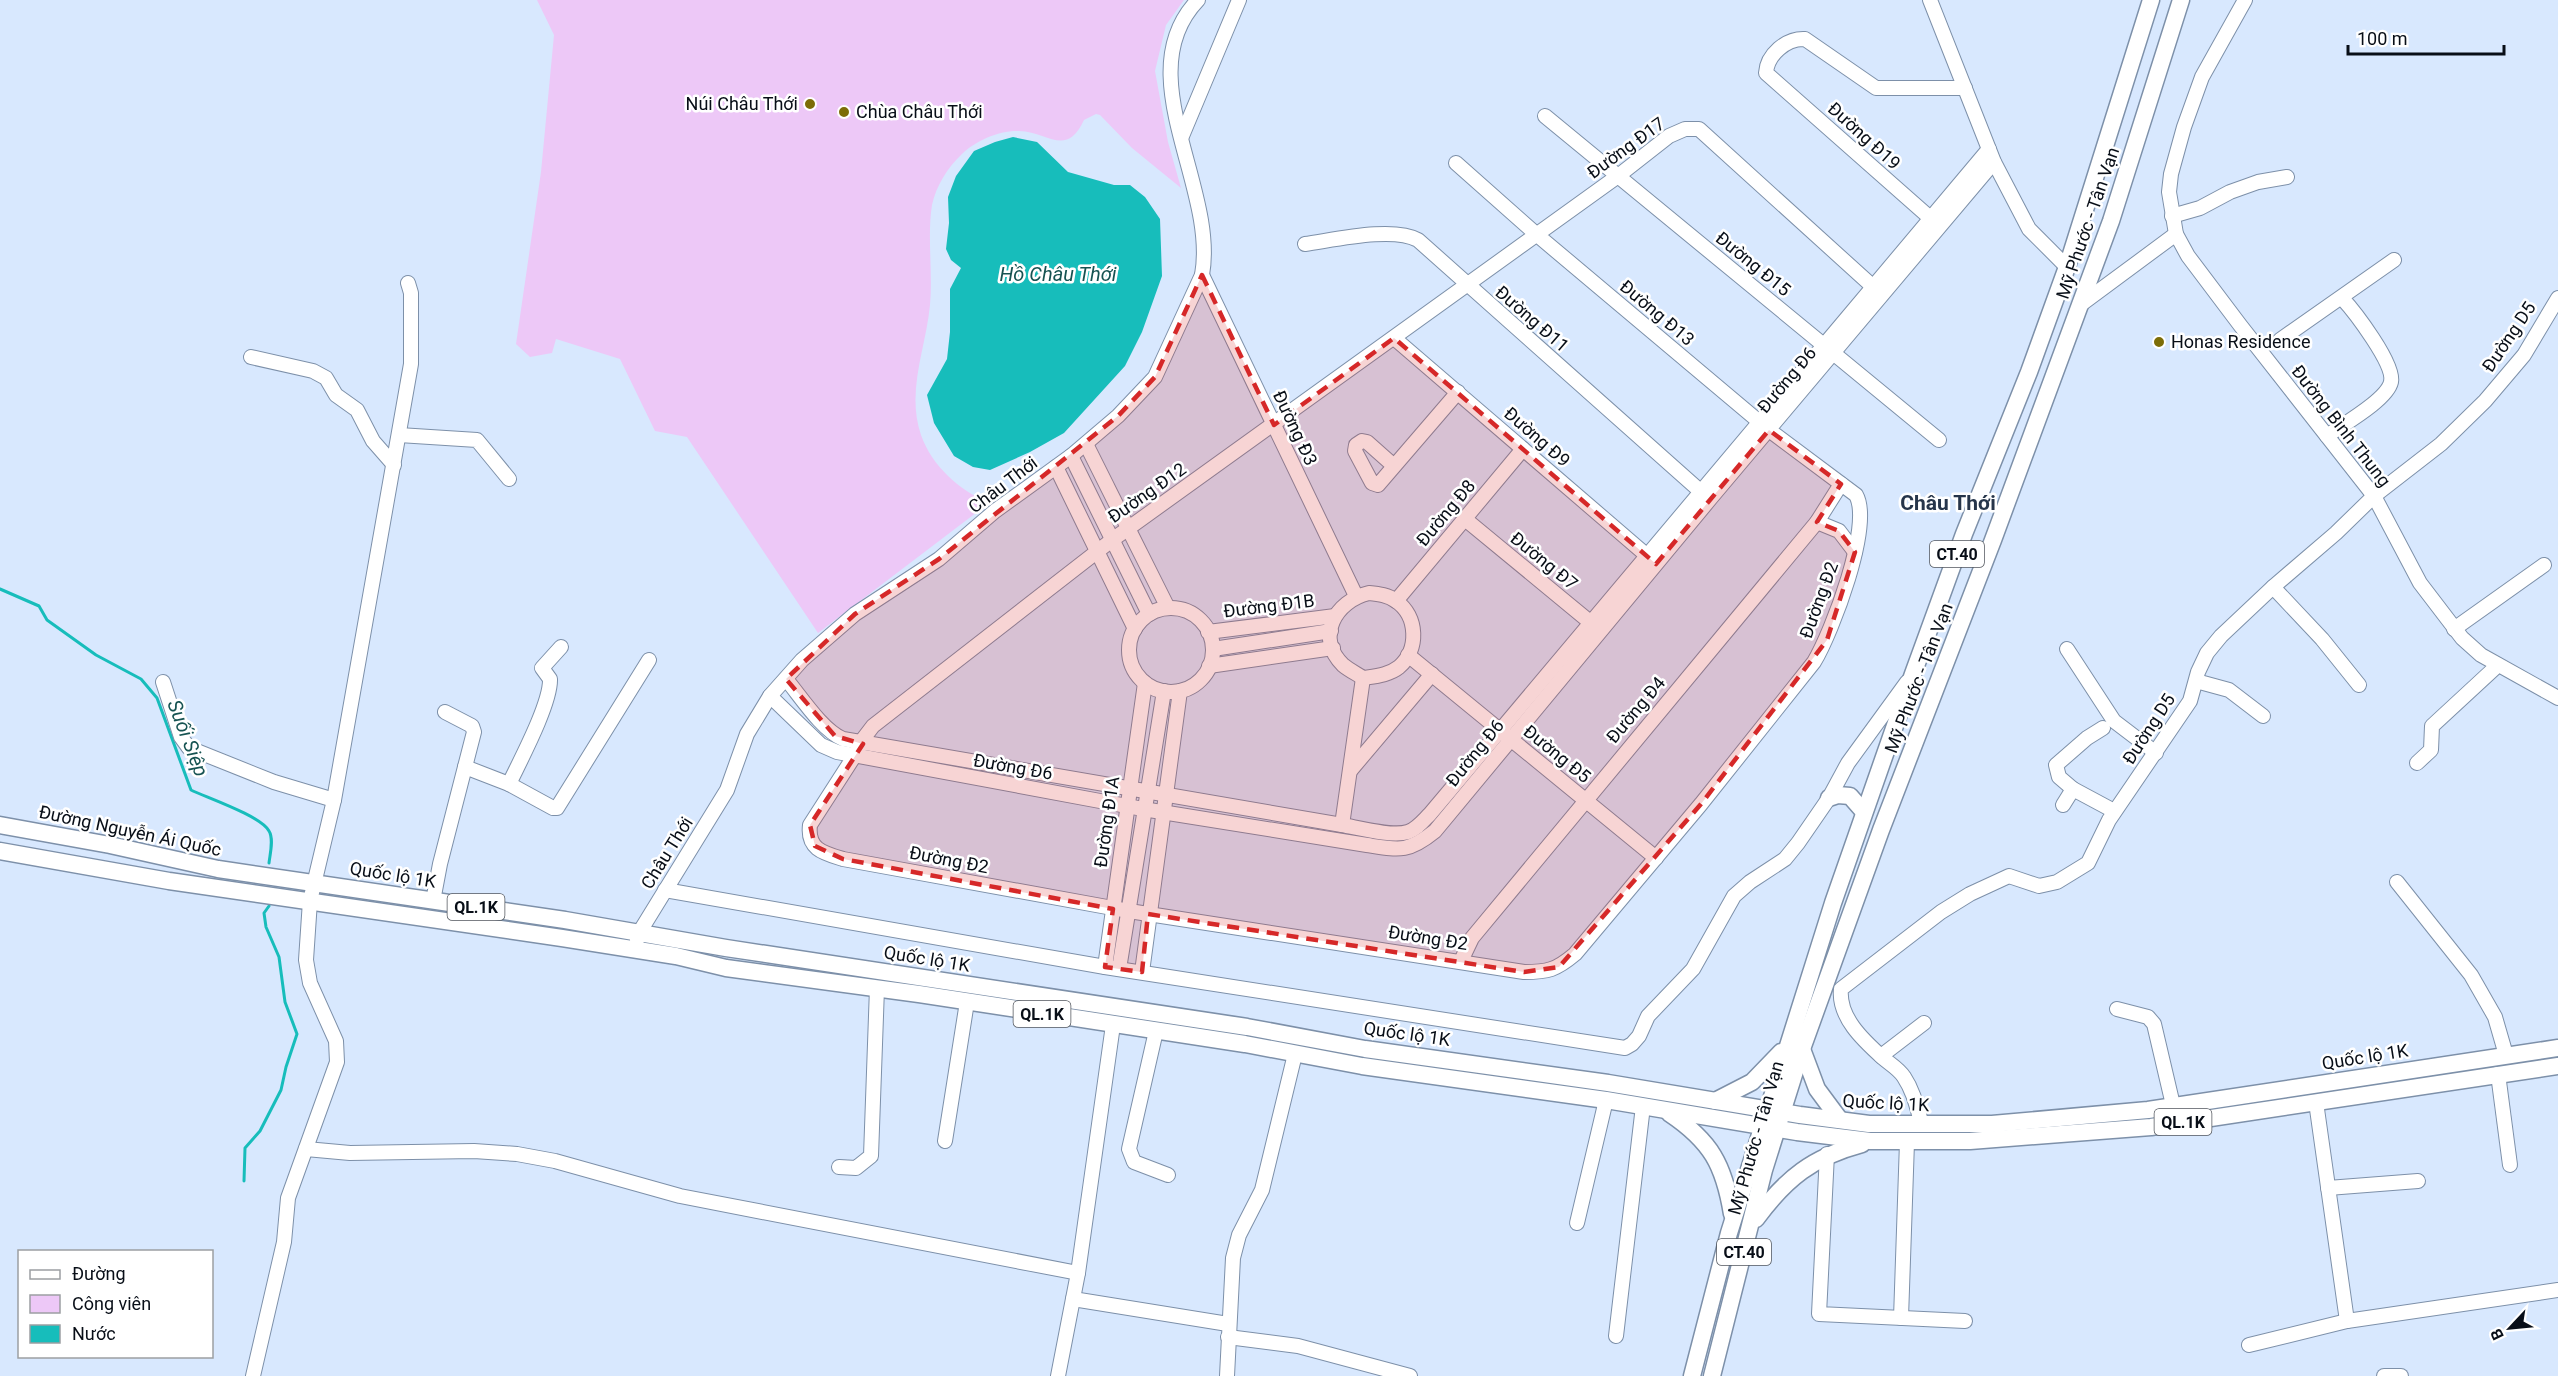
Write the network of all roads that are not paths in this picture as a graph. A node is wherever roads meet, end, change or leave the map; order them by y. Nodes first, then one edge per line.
1 (1198, 0) edge
2 (1239, 0) edge
3 (1930, 0) edge
4 (2151, 0) edge
5 (2181, 0) edge
6 (2245, 0) edge
7 (1965, 88) junction
8 (1545, 116) dead end
9 (1182, 136) junction
10 (1991, 156) junction
11 (1456, 163) dead end
12 (1618, 176) junction
13 (2287, 177) dead end
14 (2172, 216) junction
15 (1934, 222) junction
16 (1536, 234) junction
17 (2176, 234) junction
18 (1305, 244) dead end
19 (2394, 260) dead end
20 (2067, 267) junction
21 (1202, 274) junction
22 (2089, 280) junction
23 (408, 283) dead end
24 (1467, 285) junction
25 (1877, 290) junction
26 (2342, 298) junction
27 (2558, 298) edge
28 (2080, 305) junction
29 (1394, 338) junction
30 (2280, 340) dead end
31 (1828, 349) junction
32 (251, 357) dead end
33 (1458, 392) junction
34 (1274, 425) junction
35 (1764, 426) junction
36 (399, 435) junction
37 (2327, 436) junction
38 (1939, 440) dead end
39 (1086, 444) junction
40 (1523, 449) junction
41 (1071, 456) junction
42 (394, 465) junction
43 (1394, 466) dead end
44 (1056, 467) junction
45 (509, 479) dead end
46 (1841, 484) junction
47 (1705, 495) junction
48 (2374, 496) junction
49 (1465, 519) junction
50 (1817, 522) junction
51 (1128, 528) junction
52 (1112, 540) junction
53 (1097, 552) junction
54 (1855, 552) junction
55 (1651, 560) junction
56 (2544, 565) dead end
57 (2273, 587) junction
58 (1356, 596) junction
59 (1396, 601) junction
60 (1168, 608) junction
61 (1149, 614) junction
62 (1335, 616) junction
63 (1271, 624) junction
64 (1596, 626) junction
65 (1135, 629) junction
66 (2454, 629) junction
67 (1331, 631) junction
68 (1208, 632) junction
69 (1274, 640) junction
70 (561, 647) dead end
71 (1333, 648) junction
72 (1213, 649) junction
73 (2067, 649) dead end
74 (1408, 655) junction
75 (1277, 656) junction
76 (649, 660) dead end
77 (2498, 665) junction
78 (1209, 666) junction
79 (1432, 674) junction
80 (1912, 674) junction
81 (1363, 678) junction
82 (786, 679) junction
83 (2196, 681) junction
84 (163, 682) dead end
85 (1145, 683) junction
86 (2359, 684) dead end
87 (1180, 691) junction
88 (1164, 692) junction
89 (770, 696) junction
90 (2558, 698) edge
91 (445, 712) dead end
92 (2263, 716) dead end
93 (2103, 728) dead end
94 (1505, 734) junction
95 (857, 749) junction
96 (2156, 753) junction
97 (948, 759) junction
98 (2417, 763) dead end
99 (465, 766) junction
100 (1350, 772) junction
101 (946, 774) junction
102 (1045, 775) junction
103 (508, 784) junction
104 (1130, 789) junction
105 (2073, 789) junction
106 (1042, 790) junction
107 (1148, 792) junction
108 (1165, 795) junction
109 (1829, 798) junction
110 (334, 800) junction
111 (1584, 800) junction
112 (1438, 805) junction
113 (2062, 805) dead end
114 (1127, 806) junction
115 (1145, 809) junction
116 (2114, 811) junction
117 (1162, 812) junction
118 (1864, 812) junction
119 (1449, 814) junction
120 (1284, 815) junction
121 (0, 825) edge
122 (1342, 825) junction
123 (1369, 830) junction
124 (1282, 831) junction
125 (1366, 845) junction
126 (0, 851) edge
127 (1656, 858) junction
128 (253, 874) joint
129 (2397, 882) dead end
130 (313, 883) junction
131 (665, 890) junction
132 (254, 892) joint
133 (433, 901) junction
134 (310, 902) junction
135 (1113, 909) junction
136 (1129, 912) junction
137 (1148, 914) junction
138 (637, 941) junction
139 (1461, 961) junction
140 (1112, 968) junction
141 (1833, 968) junction
142 (1142, 972) junction
143 (877, 988) junction
144 (1841, 989) junction
145 (967, 1002) junction
146 (2117, 1009) dead end
147 (1924, 1023) dead end
148 (1113, 1025) junction
149 (1156, 1031) junction
150 (1794, 1047) junction
151 (2558, 1048) edge
152 (1295, 1054) junction
153 (1881, 1056) junction
154 (2506, 1056) junction
155 (2558, 1066) edge
156 (2499, 1074) junction
157 (1606, 1100) junction
158 (1715, 1101) junction
159 (2316, 1102) junction
160 (2173, 1105) junction
161 (1644, 1106) junction
162 (1663, 1109) junction
163 (1774, 1110) junction
164 (1840, 1120) junction
165 (1922, 1125) junction
166 (1769, 1127) junction
167 (945, 1141) dead end
168 (1870, 1141) junction
169 (1907, 1142) junction
170 (306, 1149) junction
171 (1827, 1154) junction
172 (2510, 1165) dead end
173 (838, 1167) dead end
174 (1168, 1175) dead end
175 (2418, 1182) dead end
176 (2328, 1188) junction
177 (1733, 1220) junction
178 (1577, 1223) dead end
179 (1751, 1227) junction
180 (1078, 1273) junction
181 (2558, 1290) edge
182 (1074, 1299) junction
183 (1901, 1318) junction
184 (1965, 1321) dead end
185 (2347, 1321) junction
186 (1228, 1331) junction
187 (1616, 1336) dead end
188 (2249, 1345) dead end
189 (253, 1376) edge
190 (1058, 1376) edge
191 (1227, 1376) edge
192 (1410, 1376) edge
193 (1692, 1376) edge
194 (1712, 1376) edge
195 (2384, 1376) edge
196 (2401, 1376) edge

1 - 9 street, Châu Thới
2 - 9 street
3 - 7 street
4 - 20 main road, Mỹ Phước - Tân Vạn / CT.40
5 - 22 main road, Mỹ Phước - Tân Vạn / CT.40
6 - 14 street, Đường Bình Thung
7 - 10 street
7 - 15 street, Đường Đ19
8 - 12 street, Đường Đ15
9 - 21 street, Châu Thới
10 - 15 street, Đường Đ6
10 - 20 street
11 - 16 street, Đường Đ13
12 - 16 street, Đường Đ17
12 - 25 street, Đường Đ17
12 - 31 street, Đường Đ15
13 - 14 street
14 - 17 street, Đường Bình Thung
15 - 25 street, Đường Đ6
16 - 24 street, Đường Đ17
16 - 35 street, Đường Đ13
17 - 28 street
17 - 37 street, Đường Bình Thung
18 - 24 street, Đường Đ11
19 - 26 street
20 - 22 main road
20 - 80 main road, Mỹ Phước - Tân Vạn / CT.40
21 - 34 street, Đường Đ3
21 - 39 street, Châu Thới
22 - 28 main road, Mỹ Phước - Tân Vạn / CT.40
23 - 36 street
24 - 29 street, Đường Đ12
24 - 47 street, Đường Đ11
25 - 31 street, Đường Đ6
26 - 30 street
26 - 37 street
27 - 48 street, Đường D5
28 - 141 main road, Mỹ Phước - Tân Vạn / CT.40
29 - 33 street, Đường Đ9
29 - 34 street, Đường Đ12
31 - 35 street, Đường Đ6
31 - 38 street, Đường Đ15
32 - 42 street
33 - 40 street, Đường Đ9
33 - 43 street
34 - 51 street, Đường Đ12
34 - 58 street, Đường Đ3
35 - 46 street, Đường Đ13
35 - 47 street, Đường Đ6
36 - 42 street
36 - 45 street
37 - 48 street, Đường Bình Thung
39 - 41 street, Châu Thới
39 - 51 street
40 - 49 street, Đường Đ8
40 - 55 street, Đường Đ9
41 - 44 street, Châu Thới
41 - 52 street
42 - 110 street
44 - 53 street
44 - 82 street, Châu Thới
46 - 50 street, Đường Đ4
46 - 54 street, Đường Đ2
47 - 55 street, Đường Đ6
48 - 57 street, Đường D5
48 - 66 street, Đường Bình Thung
49 - 59 street, Đường Đ8
49 - 64 street, Đường Đ7
50 - 54 street
50 - 111 street, Đường Đ4
51 - 52 street, Đường Đ12
51 - 60 street
52 - 53 street, Đường Đ12
52 - 61 street
53 - 65 street
53 - 95 street, Đường Đ12
54 - 127 street, Đường Đ2
55 - 64 street, Đường Đ6
56 - 66 street
57 - 83 street, Đường D5
57 - 86 street
58 - 59 street
58 - 62 street
59 - 74 street
60 - 61 street
60 - 68 street
61 - 65 street
62 - 63 street, Đường Đ1B
62 - 67 street
63 - 68 street, Đường Đ1B
63 - 69 street
64 - 94 street, Đường Đ6
65 - 85 street
66 - 77 street, Đường Bình Thung
67 - 69 street, Đường Đ1B
67 - 71 street
68 - 72 street
69 - 72 street, Đường Đ1B
69 - 75 street
70 - 103 street
71 - 75 street
71 - 81 street
72 - 78 street
73 - 96 street
74 - 79 street, Đường Đ5
74 - 81 street
75 - 78 street
76 - 103 street
77 - 90 street, Đường Bình Thung
77 - 98 street
78 - 87 street
79 - 94 street, Đường Đ5
79 - 100 street
80 - 109 street
80 - 118 main road, Mỹ Phước - Tân Vạn / CT.40
81 - 100 street
82 - 89 street, Châu Thới
82 - 95 street, Đường Đ6
83 - 92 street
83 - 96 street, Đường D5
84 - 110 street
85 - 88 street
85 - 104 street, Đường Đ1A
87 - 88 street
87 - 108 street
88 - 107 street, Đường Đ1A
89 - 95 street, Đường Đ6
89 - 131 street, Châu Thới
91 - 99 street
93 - 105 street
94 - 111 street, Đường Đ5
94 - 112 street, Đường Đ6
94 - 119 street, Đường Đ6
95 - 97 street, Đường Đ6
95 - 101 street, Đường Đ6
95 - 135 street, Đường Đ2
96 - 116 street, Đường D5
97 - 101 street
97 - 102 street, Đường Đ6
99 - 103 street
99 - 133 street
100 - 122 street
101 - 106 street, Đường Đ6
102 - 104 street, Đường Đ6
102 - 106 street
104 - 107 street, Đường Đ6
104 - 114 street, Đường Đ1A
105 - 113 street
105 - 116 street
106 - 114 street, Đường Đ6
107 - 108 street, Đường Đ6
107 - 115 street, Đường Đ1A
108 - 117 street
108 - 120 street, Đường Đ6
109 - 118 main road
109 - 142 street
110 - 130 street
111 - 127 street, Đường Đ5
111 - 139 street, Đường Đ4
112 - 119 street
112 - 123 street, Đường Đ6
114 - 115 street, Đường Đ6
114 - 135 street, Đường Đ1A
115 - 117 street, Đường Đ6
115 - 136 street, Đường Đ1A
116 - 144 street, Đường D5
117 - 124 street, Đường Đ6
117 - 137 street
118 - 150 main road, Mỹ Phước - Tân Vạn / CT.40
119 - 125 street, Đường Đ6
120 - 122 street, Đường Đ6
120 - 124 street
121 - 128 main road, Đường Nguyễn Ái Quốc / QL.1K
122 - 123 street, Đường Đ6
123 - 125 street
124 - 125 street, Đường Đ6
126 - 132 main road, Đường Nguyễn Ái Quốc / QL.1K
127 - 139 street, Đường Đ2
128 - 130 main road, Quốc lộ 1K / QL.1K
129 - 154 street
130 - 133 main road, Quốc lộ 1K / QL.1K
130 - 134 street
131 - 138 street, Châu Thới
131 - 140 street
132 - 134 main road, Quốc lộ 1K / QL.1K
133 - 138 main road, Quốc lộ 1K / QL.1K
134 - 138 main road, Quốc lộ 1K / QL.1K
134 - 170 street
135 - 136 street, Đường Đ2
135 - 140 street, Đường Đ1A
136 - 137 street, Đường Đ2
136 - 140 street, Đường Đ1A
137 - 139 street, Đường Đ2
137 - 142 street
138 - 143 main road, Quốc lộ 1K / QL.1K
138 - 158 main road, Quốc lộ 1K / QL.1K
140 - 142 street
141 - 144 street
141 - 150 main road, Mỹ Phước - Tân Vạn / CT.40
143 - 145 main road, Quốc lộ 1K / QL.1K
143 - 173 street
144 - 153 street
145 - 148 main road, Quốc lộ 1K / QL.1K
145 - 167 street
146 - 160 street
147 - 153 street
148 - 149 main road, Quốc lộ 1K / QL.1K
148 - 180 street
149 - 152 main road, Quốc lộ 1K / QL.1K
149 - 174 street
150 - 158 main road
150 - 163 main road, Mỹ Phước - Tân Vạn / CT.40
150 - 164 main road
151 - 154 main road, Quốc lộ 1K / QL.1K
152 - 157 main road, Quốc lộ 1K / QL.1K
152 - 186 street
153 - 165 street
154 - 160 main road, Quốc lộ 1K / QL.1K
155 - 156 main road, Quốc lộ 1K / QL.1K
156 - 159 main road, Quốc lộ 1K / QL.1K
156 - 172 street
157 - 161 main road, Quốc lộ 1K / QL.1K
157 - 178 street
158 - 163 main road, Quốc lộ 1K / QL.1K
159 - 169 main road, Quốc lộ 1K / QL.1K
159 - 176 street
160 - 165 main road, Quốc lộ 1K / QL.1K
161 - 162 main road, Quốc lộ 1K / QL.1K
161 - 187 street
162 - 166 main road, Quốc lộ 1K / QL.1K
162 - 177 main road
163 - 164 main road, Quốc lộ 1K / QL.1K
163 - 166 main road, Mỹ Phước - Tân Vạn
164 - 165 main road, Quốc lộ 1K / QL.1K
166 - 168 main road, Quốc lộ 1K / QL.1K
166 - 177 main road, Mỹ Phước - Tân Vạn / CT.40
166 - 179 main road, Mỹ Phước - Tân Vạn / CT.40
168 - 169 main road, Quốc lộ 1K / QL.1K
168 - 171 main road
169 - 183 street
170 - 180 street
170 - 189 street
171 - 179 main road
171 - 183 street
175 - 176 street
176 - 185 street
177 - 193 main road, Mỹ Phước - Tân Vạn / CT.40
179 - 194 main road, Mỹ Phước - Tân Vạn / CT.40
180 - 182 street
181 - 185 street
182 - 186 street
182 - 190 street
183 - 184 street
185 - 188 street
186 - 191 street
186 - 192 street
195 - 196 street

